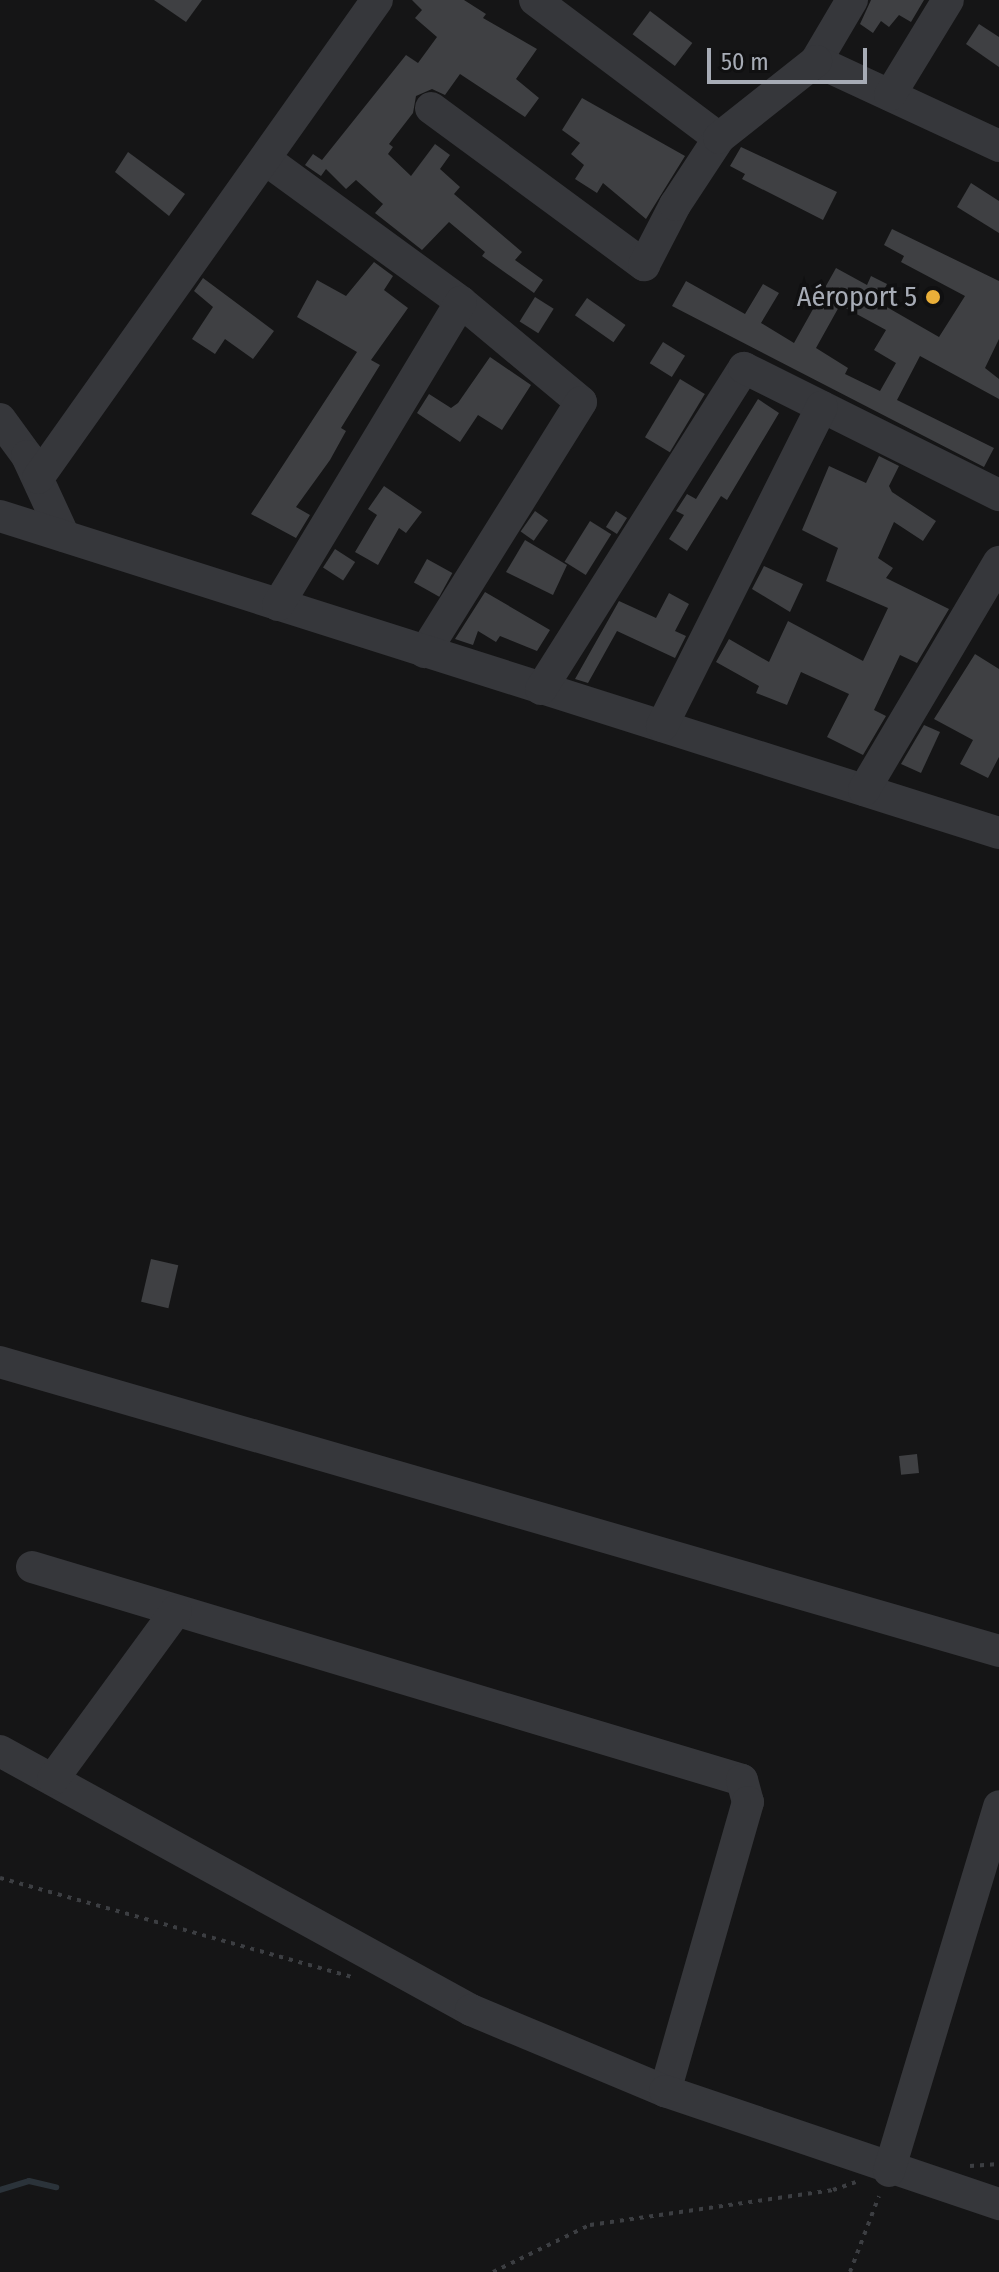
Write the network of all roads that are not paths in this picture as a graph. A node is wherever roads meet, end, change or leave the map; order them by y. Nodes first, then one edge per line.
1 (535, 0) edge
2 (852, 0) edge
3 (948, 0) edge
4 (367, 4) edge
5 (816, 61) junction
6 (890, 95) junction
7 (431, 108) dead end
8 (719, 138) junction
9 (999, 146) edge
10 (265, 159) junction
11 (461, 302) junction
12 (822, 407) junction
13 (0, 419) edge
14 (38, 478) junction
15 (999, 495) edge
16 (0, 516) edge
17 (64, 536) junction
18 (999, 562) edge
19 (278, 605) junction
20 (425, 652) junction
21 (541, 689) junction
22 (662, 726) junction
23 (864, 790) junction
24 (999, 832) edge
25 (0, 1362) edge
26 (32, 1567) dead end
27 (176, 1611) junction
28 (999, 1651) edge
29 (0, 1751) edge
30 (53, 1779) junction
31 (999, 1806) edge
32 (992, 1855) edge
33 (665, 2091) junction
34 (889, 2171) junction
35 (999, 2204) edge

1 - 8 street
2 - 5 street
3 - 6 street
4 - 10 street
5 - 6 street
5 - 8 street
6 - 9 street
7 - 8 street
10 - 11 street
10 - 14 street
11 - 19 street
11 - 20 street
12 - 15 street
12 - 21 street
12 - 22 street
13 - 14 street
14 - 17 street
16 - 17 street
17 - 19 street
18 - 23 street
19 - 20 street
20 - 21 street
21 - 22 street
22 - 23 street
23 - 24 street
25 - 28 street
26 - 27 street
27 - 30 street
27 - 33 street
29 - 30 street
30 - 33 street
31 - 32 street
32 - 34 street
33 - 34 street
34 - 35 street

